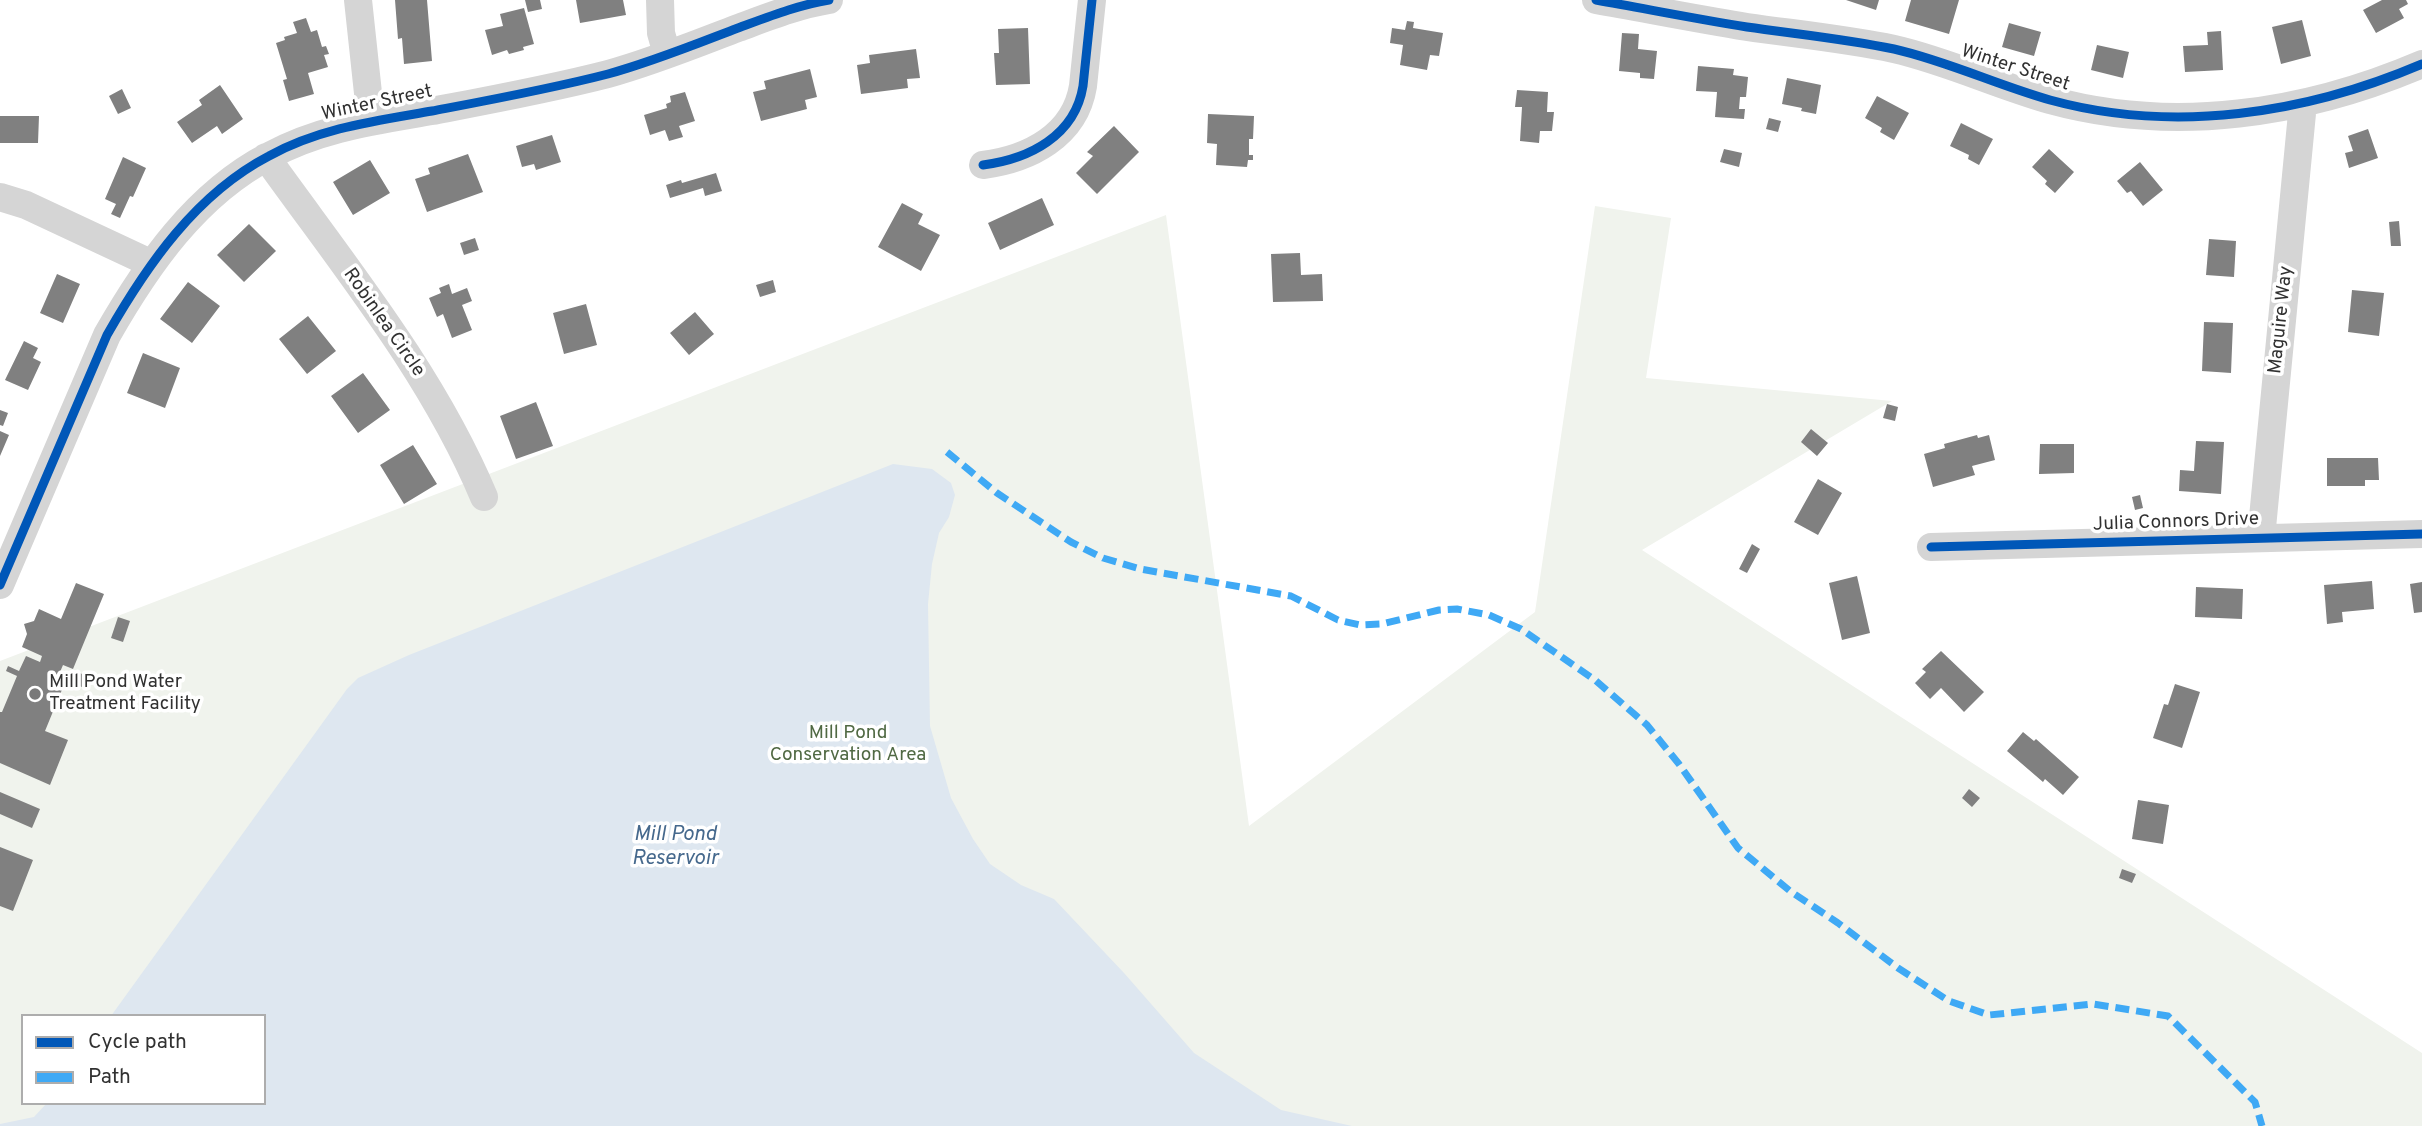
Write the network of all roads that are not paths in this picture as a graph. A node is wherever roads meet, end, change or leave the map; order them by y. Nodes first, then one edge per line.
1 (358, 0) edge
2 (660, 0) edge
3 (830, 0) edge
4 (1092, 0) edge
5 (1596, 0) edge
6 (667, 54) junction
7 (2422, 64) edge
8 (2303, 103) junction
9 (371, 121) junction
10 (266, 157) junction
11 (983, 165) dead end
12 (0, 197) edge
13 (150, 263) junction
14 (484, 497) dead end
15 (2422, 534) edge
16 (2261, 538) junction
17 (1931, 547) dead end
18 (0, 585) edge

1 - 9 street
2 - 6 street
3 - 6 street, Winter Street
4 - 11 street
5 - 8 street, Winter Street
6 - 9 street, Winter Street
7 - 8 street, Winter Street
8 - 16 street, Maguire Way
9 - 10 street, Winter Street
10 - 13 street, Winter Street
10 - 14 street, Robinlea Circle
12 - 13 street
13 - 18 street, Winter Street
15 - 16 street, Julia Connors Drive
16 - 17 street, Julia Connors Drive

